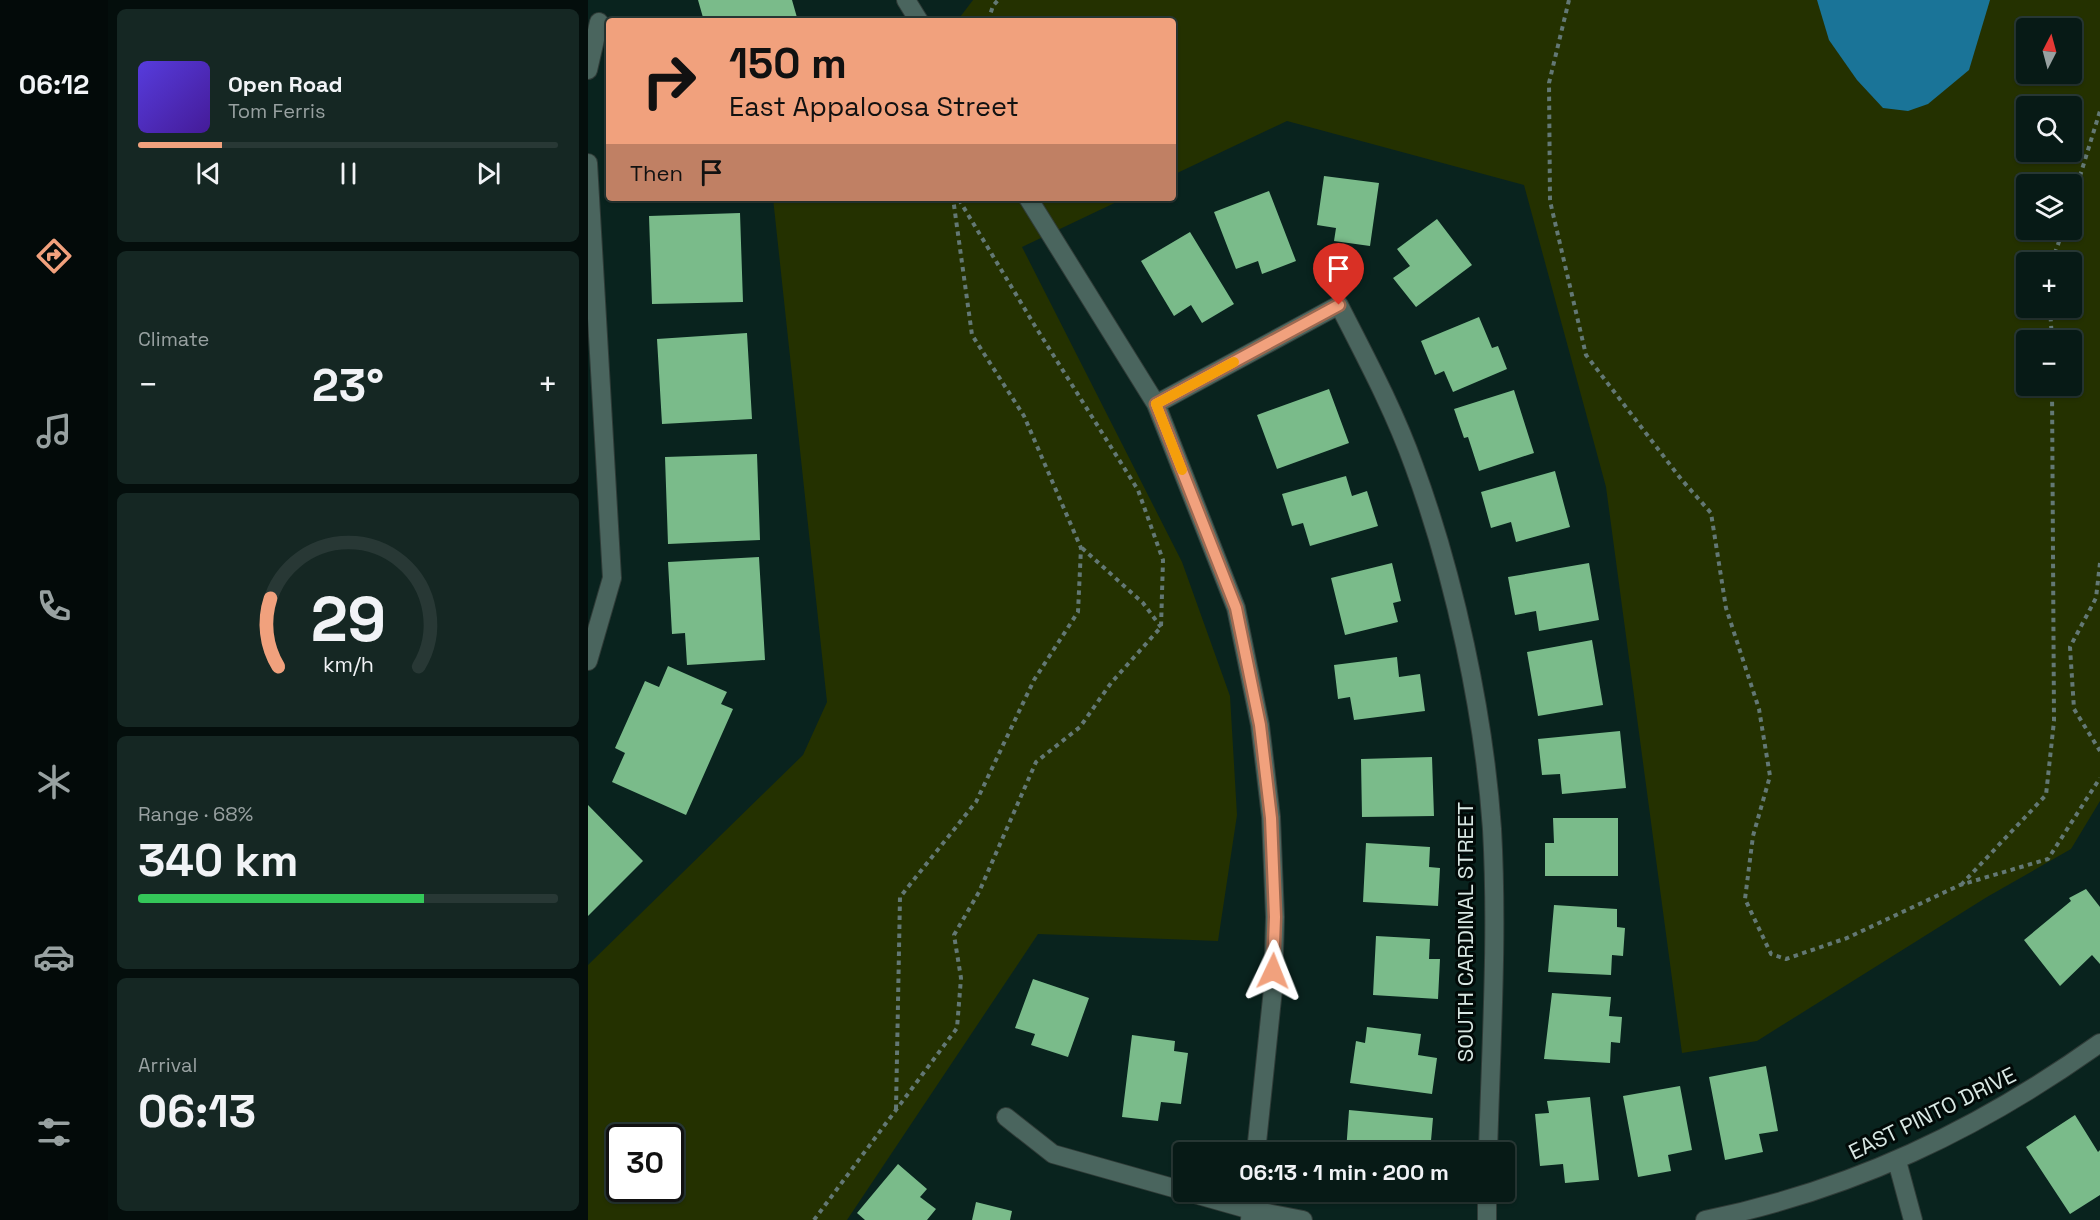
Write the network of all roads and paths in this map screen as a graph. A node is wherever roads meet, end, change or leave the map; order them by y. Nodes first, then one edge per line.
1 (906, 0) edge
2 (998, 0) edge
3 (1569, 0) edge
4 (917, 18) edge
5 (989, 18) edge
6 (599, 22) dead end
7 (588, 70) edge
8 (2100, 111) edge
9 (588, 163) edge
10 (2081, 174) edge
11 (956, 201) edge
12 (958, 201) edge
13 (1030, 201) edge
14 (2052, 396) edge
15 (1156, 404) junction
16 (597, 450) edge
17 (1081, 548) junction
18 (2100, 563) edge
19 (1161, 627) junction
20 (588, 661) edge
21 (2100, 751) edge
22 (2100, 778) edge
23 (1960, 885) junction
24 (2100, 1043) edge
25 (896, 1110) junction
26 (1006, 1117) dead end
27 (1257, 1142) edge
28 (1488, 1142) edge
29 (1897, 1161) junction
30 (1173, 1188) edge
31 (1214, 1202) edge
32 (1487, 1202) edge
33 (1250, 1215) edge
34 (814, 1220) edge
35 (1304, 1220) edge
36 (1487, 1220) edge
37 (1704, 1220) edge
38 (1913, 1220) edge

1 - 4 street
2 - 5 path
3 - 23 path
6 - 7 street
8 - 10 path
9 - 16 street
11 - 17 path
12 - 19 path
13 - 15 street
14 - 23 path
15 - 27 street
15 - 28 street, SOUTH CARDINAL STREET
16 - 20 street
17 - 19 path
17 - 25 path
18 - 21 path
19 - 25 path
22 - 23 path
24 - 29 street, EAST PINTO DRIVE
25 - 34 path
26 - 30 street
29 - 37 street, EAST PINTO DRIVE
29 - 38 street
31 - 33 street
32 - 36 street
33 - 35 street

